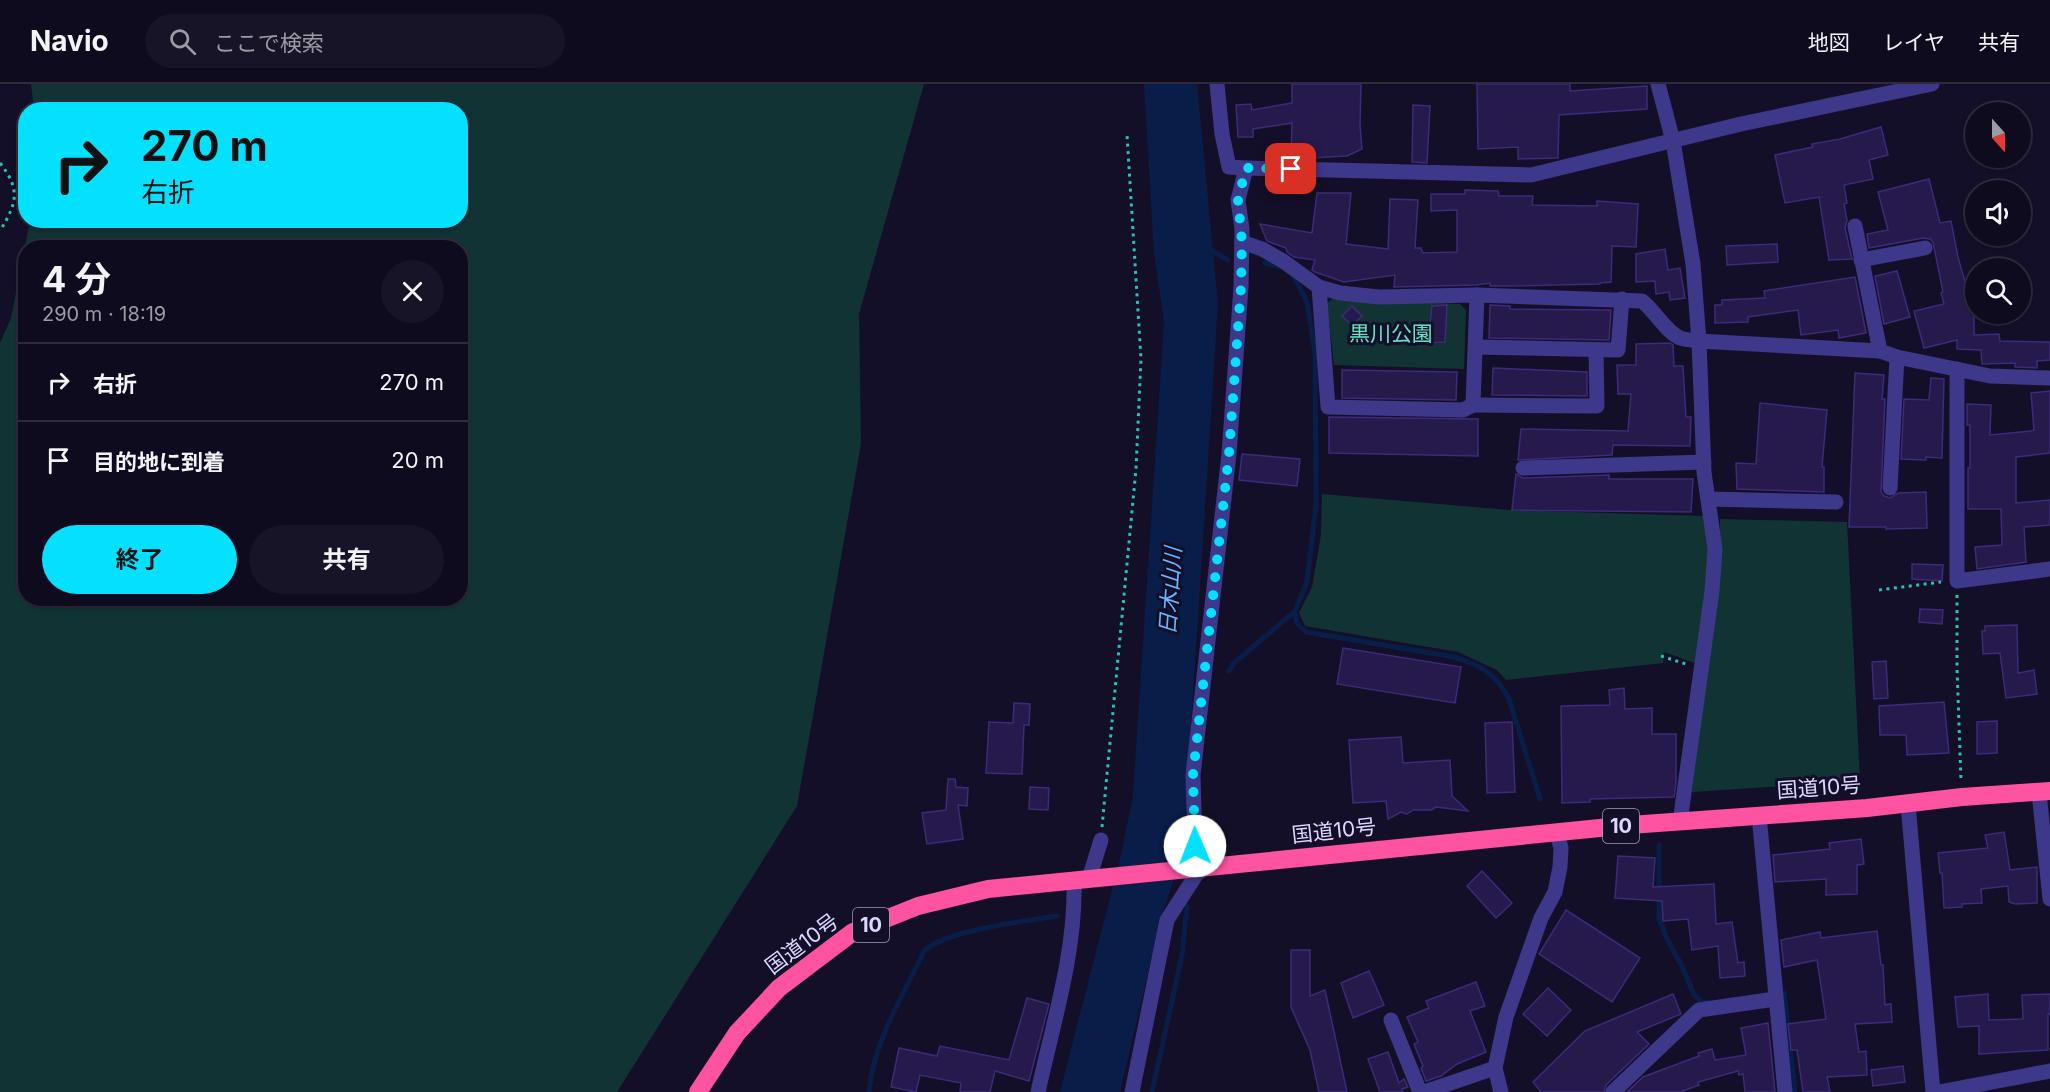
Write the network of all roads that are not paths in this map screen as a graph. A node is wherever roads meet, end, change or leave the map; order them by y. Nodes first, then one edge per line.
1 (1217, 84) edge
2 (1658, 84) edge
3 (1932, 84) edge
4 (1672, 141) junction
5 (1246, 168) junction
6 (1855, 226) dead end
7 (1242, 242) junction
8 (1925, 248) dead end
9 (1861, 260) junction
10 (1319, 287) junction
11 (1477, 295) junction
12 (1622, 299) junction
13 (1699, 341) junction
14 (1476, 346) junction
15 (1596, 350) junction
16 (1880, 351) junction
17 (1897, 357) junction
18 (1957, 369) junction
19 (2050, 378) edge
20 (1473, 405) junction
21 (1704, 462) junction
22 (1523, 468) dead end
23 (1890, 488) dead end
24 (1709, 499) junction
25 (1836, 502) dead end
26 (2050, 568) edge
27 (2044, 791) edge
28 (1908, 804) junction
29 (1759, 815) junction
30 (1680, 822) junction
31 (1557, 833) junction
32 (1101, 840) road end
33 (1199, 867) junction
34 (1082, 880) junction
35 (2050, 899) edge
36 (1775, 999) junction
37 (1391, 1020) dead end
38 (1495, 1068) junction
39 (2050, 1071) edge
40 (698, 1092) edge
41 (1038, 1092) edge
42 (1132, 1092) edge
43 (1422, 1092) edge
44 (1501, 1092) edge
45 (1613, 1092) edge
46 (1785, 1092) edge
47 (1933, 1092) edge
48 (1939, 1092) edge

1 - 5 street
2 - 4 street
3 - 4 street
4 - 5 street
4 - 13 street
5 - 7 street
6 - 9 street
7 - 10 street
7 - 33 street
8 - 9 street
9 - 16 street
10 - 11 street
10 - 20 street
11 - 12 street
11 - 14 street
12 - 13 street
12 - 15 street
13 - 16 street
13 - 21 street
14 - 15 street
14 - 20 street
15 - 20 street
16 - 17 street
17 - 18 street
17 - 23 street
18 - 19 street
18 - 26 street
21 - 22 street
21 - 24 street
24 - 25 street
24 - 30 street
27 - 28 highway, 国道10号 / 10
27 - 35 street
28 - 29 highway, 国道10号 / 10
28 - 47 street
29 - 30 highway, 国道10号 / 10
29 - 36 street
30 - 31 highway, 国道10号 / 10
31 - 33 highway, 国道10号 / 10
31 - 38 street
32 - 34 street
33 - 34 highway, 国道10号 / 10
33 - 42 street
34 - 40 highway, 国道10号 / 10
34 - 41 street
36 - 45 street
36 - 46 street
37 - 43 street
38 - 43 street
38 - 44 street
39 - 48 street

